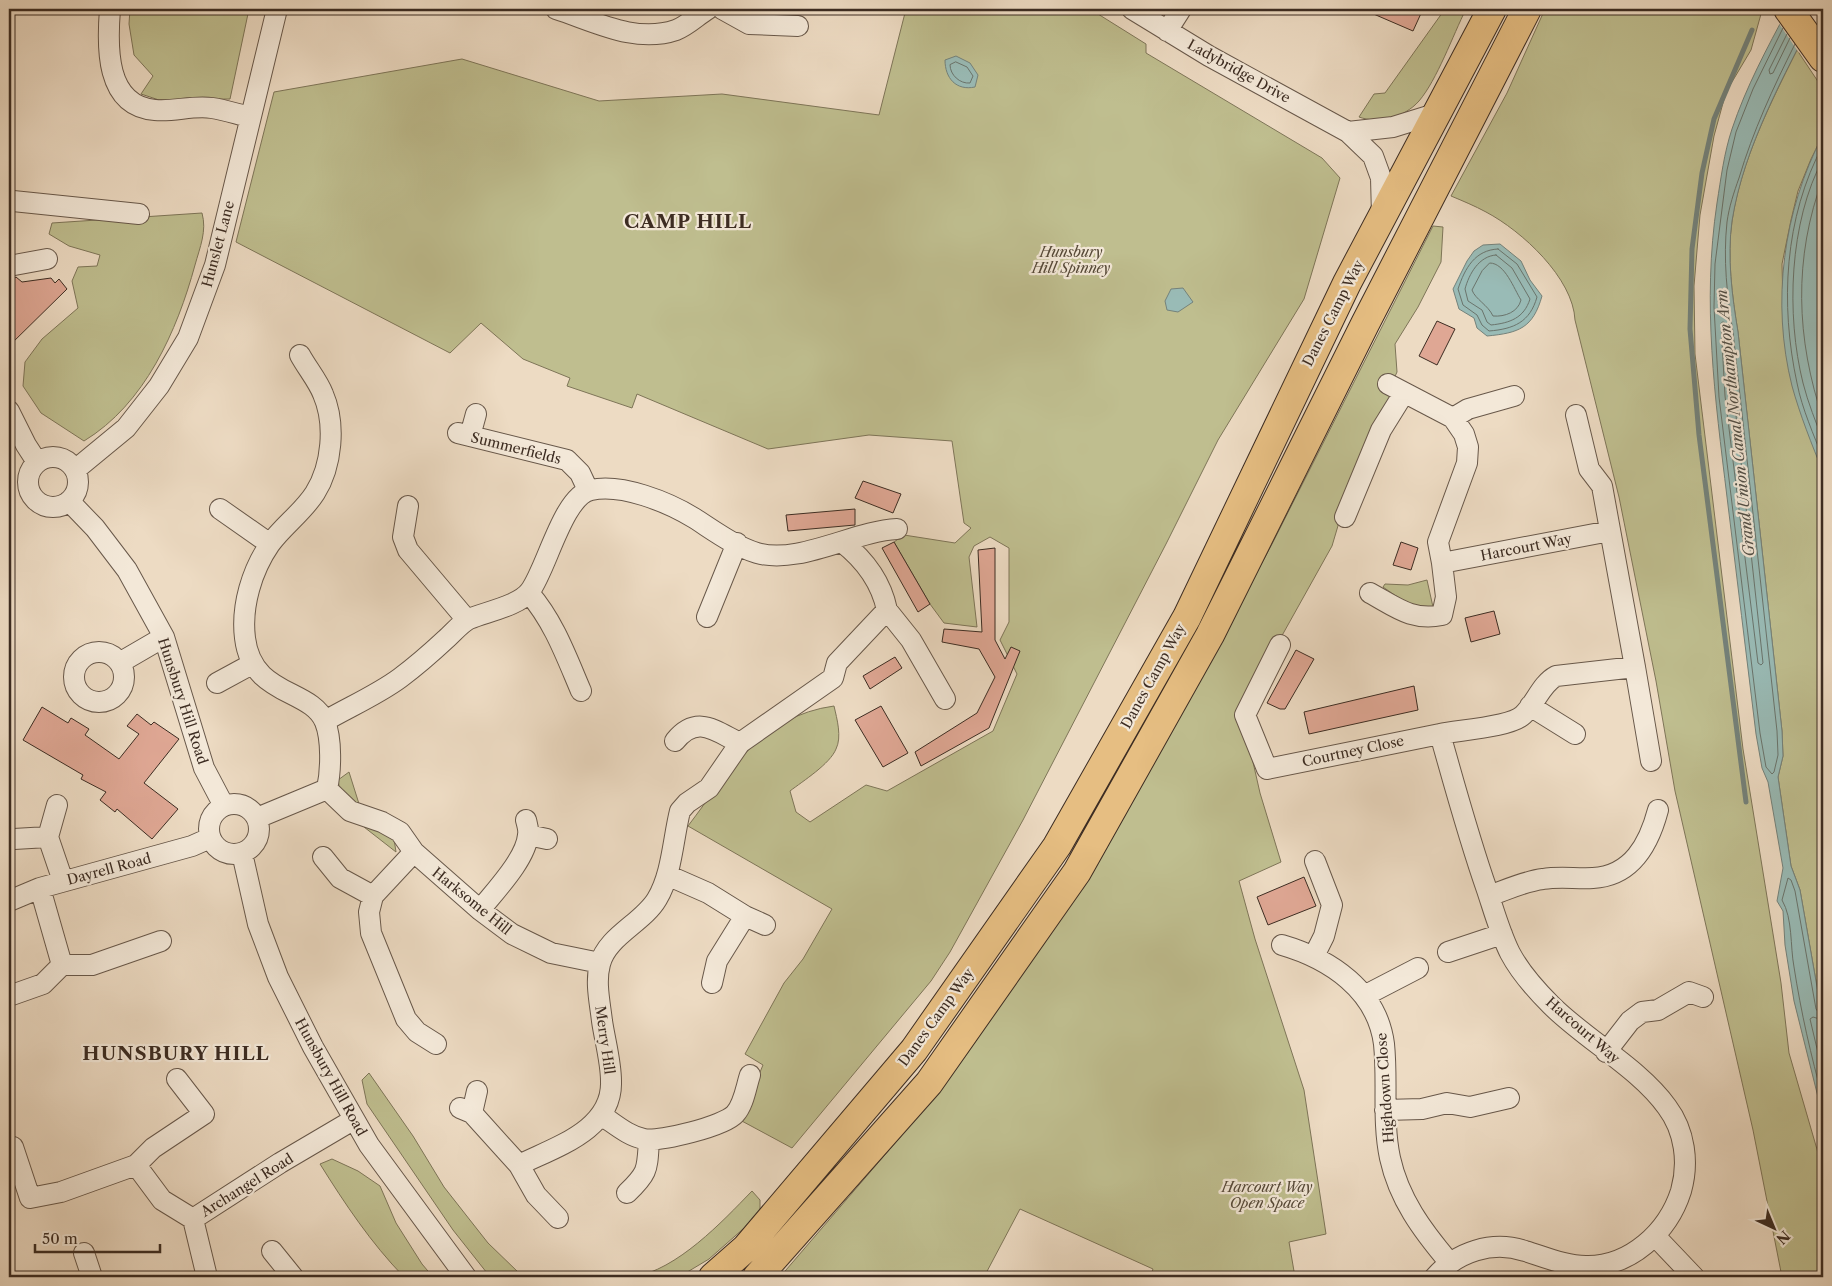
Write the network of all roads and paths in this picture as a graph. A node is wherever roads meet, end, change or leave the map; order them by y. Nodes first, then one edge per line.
1 (110, 9) edge
2 (277, 9) edge
3 (556, 9) edge
4 (708, 9) edge
5 (722, 9) edge
6 (1132, 9) edge
7 (1182, 9) edge
8 (1492, 9) edge
9 (1527, 9) edge
10 (1788, 9) edge
11 (798, 26) dead end
12 (1167, 30) junction
13 (1823, 58) edge
14 (1438, 113) junction
15 (250, 117) junction
16 (1348, 132) junction
17 (10, 197) edge
18 (139, 214) dead end
19 (1382, 219) junction
20 (47, 259) dead end
21 (9, 266) edge
22 (300, 355) dead end
23 (1514, 396) dead end
24 (9, 411) edge
25 (476, 414) dead end
26 (1576, 415) dead end
27 (1453, 418) junction
28 (38, 462) junction
29 (75, 470) junction
30 (588, 490) junction
31 (69, 501) junction
32 (408, 506) dead end
33 (220, 509) dead end
34 (1345, 517) dead end
35 (1608, 523) junction
36 (897, 529) dead end
37 (842, 542) junction
38 (737, 543) junction
39 (270, 544) junction
40 (1442, 563) junction
41 (528, 593) junction
42 (1370, 593) dead end
43 (887, 610) junction
44 (707, 617) dead end
45 (467, 620) junction
46 (164, 638) junction
47 (1280, 645) dead end
48 (120, 662) dead end
49 (252, 664) junction
50 (1635, 667) junction
51 (217, 682) dead end
52 (581, 691) dead end
53 (945, 699) dead end
54 (1530, 706) junction
55 (325, 721) junction
56 (1440, 734) junction
57 (1575, 734) dead end
58 (675, 741) dead end
59 (740, 742) junction
60 (1652, 761) dead end
61 (327, 789) junction
62 (57, 805) dead end
63 (224, 806) junction
64 (1658, 810) dead end
65 (257, 818) junction
66 (534, 831) dead end
67 (48, 837) junction
68 (210, 838) junction
69 (14, 839) dead end
70 (414, 852) junction
71 (242, 853) junction
72 (323, 857) dead end
73 (1315, 862) dead end
74 (667, 875) junction
75 (63, 881) junction
76 (40, 888) junction
77 (373, 896) junction
78 (1489, 896) junction
79 (9, 901) edge
80 (480, 910) junction
81 (745, 916) junction
82 (765, 925) dead end
83 (1502, 934) junction
84 (162, 941) dead end
85 (1282, 945) dead end
86 (1448, 952) dead end
87 (1314, 956) junction
88 (600, 963) junction
89 (62, 965) junction
90 (1418, 968) dead end
91 (712, 984) dead end
92 (9, 996) edge
93 (1364, 996) junction
94 (1703, 998) dead end
95 (436, 1044) dead end
96 (1606, 1052) junction
97 (750, 1075) dead end
98 (177, 1079) dead end
99 (478, 1091) dead end
100 (1509, 1098) dead end
101 (1385, 1110) junction
102 (601, 1115) junction
103 (353, 1120) junction
104 (649, 1140) junction
105 (14, 1147) dead end
106 (136, 1165) junction
107 (519, 1165) junction
108 (627, 1193) dead end
109 (558, 1218) dead end
110 (193, 1219) junction
111 (1655, 1236) junction
112 (272, 1251) dead end
113 (84, 1253) dead end
114 (1449, 1262) junction
115 (92, 1277) edge
116 (207, 1277) edge
117 (293, 1277) edge
118 (466, 1277) edge
119 (713, 1277) edge
120 (757, 1277) edge
121 (1435, 1277) edge
122 (1694, 1277) edge

1 - 15 street
2 - 15 street, Hunslet Lane
3 - 4 street
5 - 11 street
6 - 12 street, Ladybridge Drive
7 - 12 street
8 - 14 highway, Danes Camp Way
9 - 120 highway
10 - 13 highway
12 - 16 street, Ladybridge Drive
14 - 16 street
14 - 19 highway, Danes Camp Way
15 - 29 street, Hunslet Lane
16 - 19 street, Ladybridge Drive
17 - 18 street
19 - 119 highway, Danes Camp Way
20 - 21 street
22 - 39 street
23 - 27 street
24 - 28 street
25 - 30 street, Summerfields
26 - 35 street
27 - 34 street
27 - 40 street
28 - 29 street
28 - 31 street
29 - 31 street
30 - 38 street
30 - 41 street
31 - 46 street, Hunsbury Hill Road
32 - 45 street
33 - 39 street
35 - 40 street, Harcourt Way
35 - 50 street
36 - 37 street
37 - 38 street
37 - 43 street
38 - 44 street
39 - 49 street
40 - 42 street
41 - 45 street
41 - 52 street
43 - 53 street
43 - 59 street
45 - 55 street
46 - 48 street
46 - 63 street, Hunsbury Hill Road
47 - 56 street, Courtney Close
49 - 51 street
49 - 55 street
50 - 54 street
50 - 60 street
54 - 56 street
54 - 57 street
55 - 61 street
56 - 78 street, Harcourt Way
58 - 59 street
59 - 74 street
61 - 65 street
61 - 70 street, Harksome Hill
62 - 67 street
63 - 65 street
63 - 68 street
64 - 78 street
65 - 71 street
66 - 80 street
67 - 69 street
67 - 75 street
68 - 71 street
68 - 75 street, Dayrell Road
70 - 77 street
70 - 80 street, Harksome Hill
71 - 103 street, Hunsbury Hill Road
72 - 77 street
73 - 87 street
74 - 81 street
74 - 88 street
75 - 76 street, Dayrell Road
76 - 79 street, Dayrell Road
76 - 89 street
77 - 95 street
78 - 83 street, Harcourt Way
80 - 88 street, Harksome Hill
81 - 82 street
81 - 91 street
83 - 86 street
83 - 96 street, Harcourt Way
84 - 89 street
85 - 87 street, Highdown Close
87 - 93 street, Highdown Close
88 - 102 street, Merry Hill
89 - 92 street
90 - 93 street
93 - 101 street, Highdown Close
94 - 96 street
96 - 111 street, Harcourt Way
97 - 104 street
98 - 106 street
99 - 107 street
100 - 101 street
101 - 114 street, Highdown Close
102 - 104 street
102 - 107 street, Merry Hill
103 - 110 street, Archangel Road
103 - 118 street, Hunsbury Hill Road
104 - 108 street
105 - 106 street
106 - 110 street
107 - 109 street
110 - 116 street, Archangel Road
111 - 114 street, Harcourt Way
111 - 122 street
112 - 117 street
113 - 115 street
114 - 121 street, Harcourt Way

